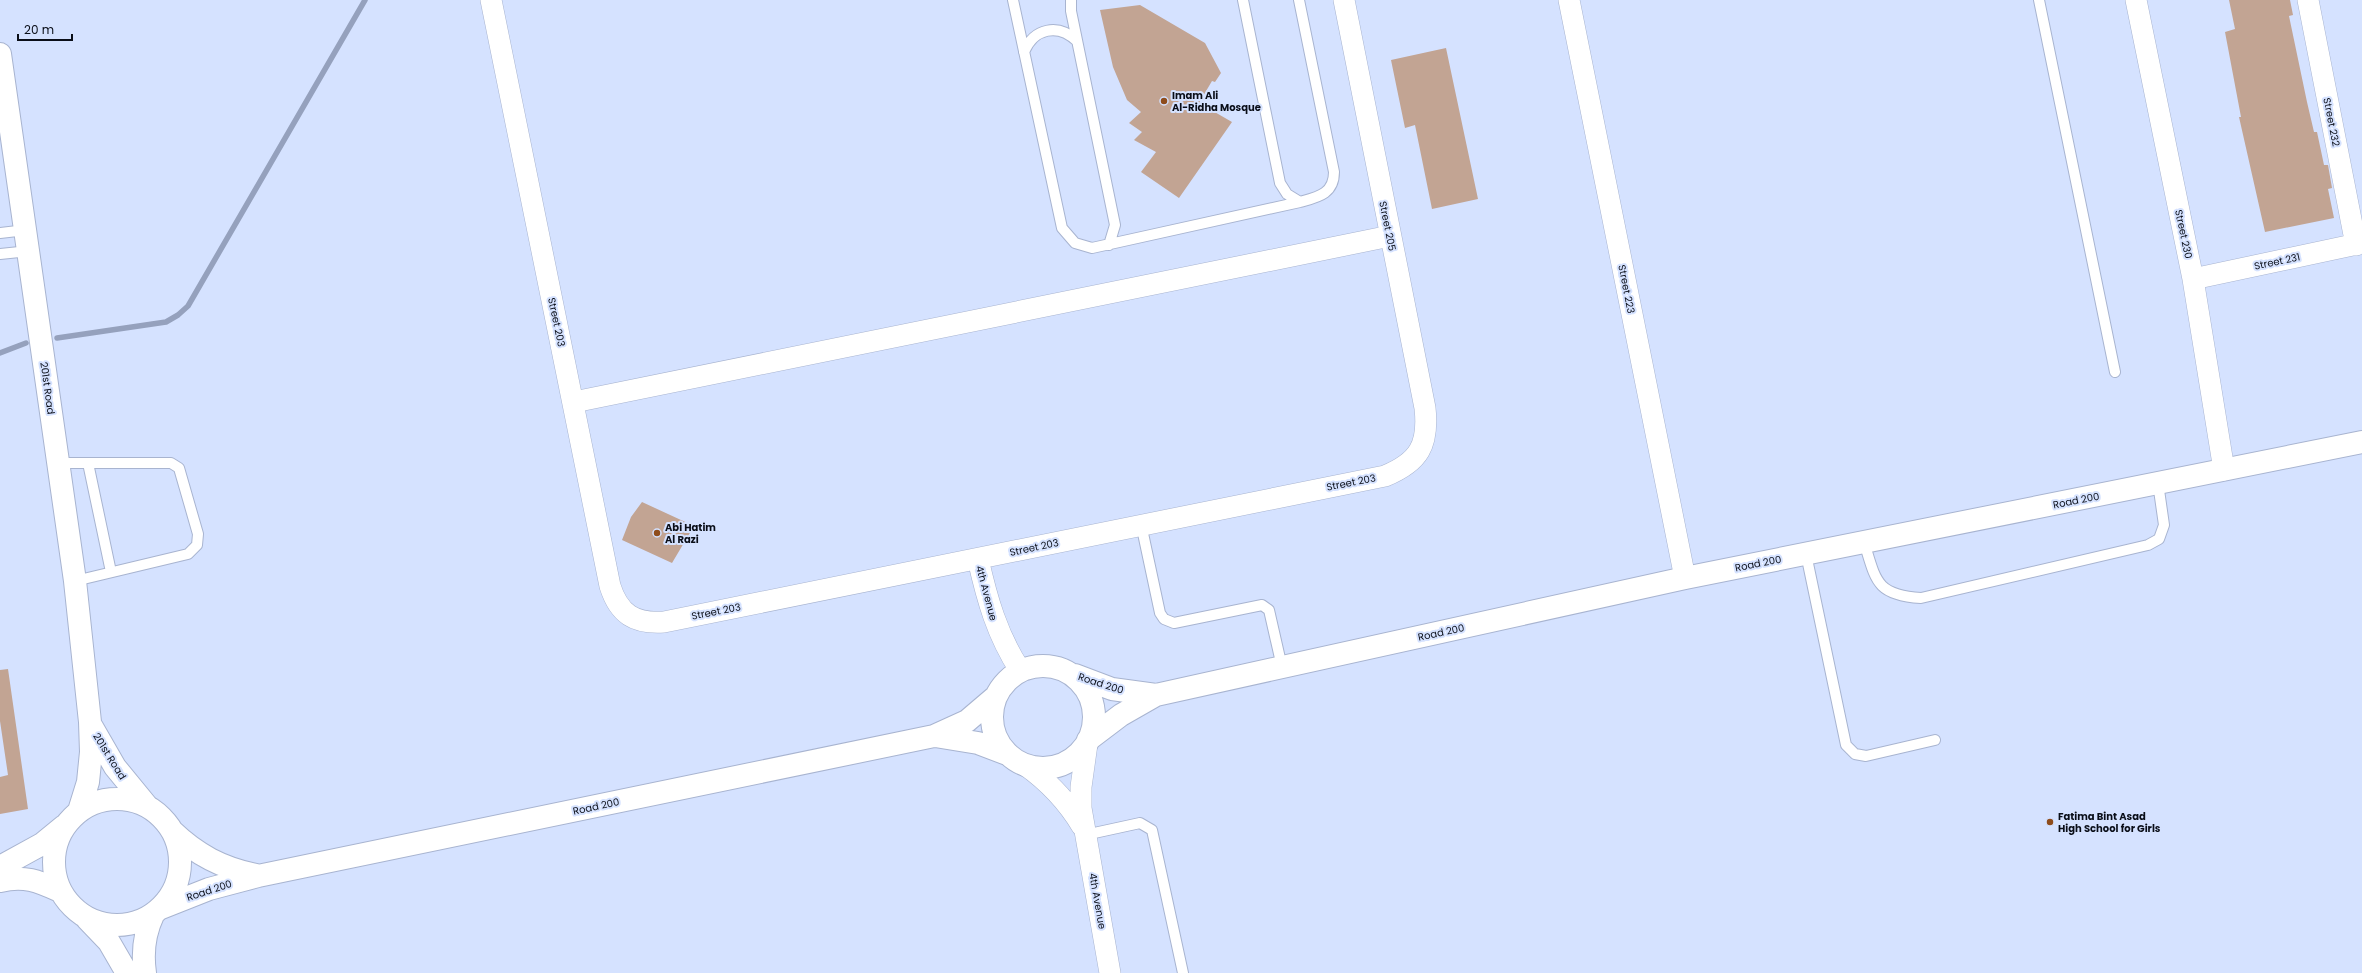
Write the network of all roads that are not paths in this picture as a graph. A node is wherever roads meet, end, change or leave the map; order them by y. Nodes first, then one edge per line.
1 (491, 0) edge
2 (1013, 0) edge
3 (1071, 0) edge
4 (1299, 0) edge
5 (1344, 0) edge
6 (1569, 0) edge
7 (2039, 0) edge
8 (2136, 0) edge
9 (2308, 0) edge
10 (1246, 2) edge
11 (1077, 41) junction
12 (1024, 52) junction
13 (0, 54) edge
14 (1300, 202) junction
15 (0, 233) edge
16 (1390, 236) junction
17 (28, 241) junction
18 (1109, 245) junction
19 (2360, 248) edge
20 (0, 254) edge
21 (2193, 279) junction
22 (2115, 372) dead end
23 (574, 402) junction
24 (2362, 442) edge
25 (1420, 452) joint
26 (58, 463) junction
27 (88, 463) junction
28 (2224, 470) junction
29 (2158, 483) junction
30 (1141, 524) junction
31 (1864, 542) junction
32 (1806, 554) junction
33 (978, 559) junction
34 (111, 572) junction
35 (1685, 578) junction
36 (75, 581) junction
37 (1282, 667) junction
38 (1020, 670) junction
39 (1070, 673) junction
40 (1156, 695) junction
41 (994, 698) junction
42 (90, 722) junction
43 (934, 736) junction
44 (1935, 740) dead end
45 (1088, 742) junction
46 (1007, 754) junction
47 (1025, 765) junction
48 (148, 807) junction
49 (72, 818) junction
50 (172, 831) junction
51 (1085, 832) junction
52 (0, 867) edge
53 (258, 876) junction
54 (0, 881) edge
55 (60, 892) junction
56 (157, 911) junction
57 (85, 917) junction
58 (127, 973) edge
59 (145, 973) edge
60 (1110, 973) edge
61 (1183, 973) edge

1 - 23 street, Street 203
2 - 12 lane
3 - 11 lane
4 - 14 lane
5 - 16 street, Street 205
6 - 35 street, Street 223
7 - 22 lane
8 - 21 street, Street 230
9 - 19 street, Street 232
10 - 14 lane
11 - 12 lane
11 - 18 lane
12 - 18 lane
13 - 17 main road, 201st Road
14 - 18 lane
15 - 17 lane
16 - 23 street
16 - 25 street, Street 205
17 - 20 lane
17 - 26 main road, 201st Road
19 - 21 street, Street 231
21 - 28 street, Street 230
23 - 33 street, Street 203
24 - 28 main road, Road 200
25 - 30 street, Street 203
26 - 27 lane
26 - 36 main road, 201st Road
27 - 34 lane
27 - 34 lane
28 - 29 main road, Road 200
29 - 31 main road, Road 200
29 - 31 lane
30 - 33 street, Street 203
30 - 37 lane
31 - 32 main road, Road 200
32 - 35 main road, Road 200
32 - 44 lane
33 - 38 street, 4th Avenue
34 - 36 lane
35 - 37 main road, Road 200
36 - 42 main road, 201st Road
37 - 40 main road, Road 200
38 - 39 main road
38 - 41 main road
39 - 40 main road, Road 200
39 - 45 main road
40 - 45 main road, Road 200
41 - 43 main road, Road 200
41 - 46 main road
42 - 48 main road, 201st Road
42 - 49 main road, 201st Road
43 - 46 main road, Road 200
43 - 53 main road, Road 200
45 - 47 main road
45 - 51 street, 4th Avenue
46 - 47 main road
47 - 51 street, 4th Avenue
48 - 49 main road
48 - 50 main road
49 - 52 main road
49 - 55 main road
50 - 53 main road, Road 200
50 - 56 main road
51 - 60 street, 4th Avenue
51 - 61 lane
53 - 56 main road, Road 200
54 - 55 main road
55 - 57 main road
56 - 57 main road
56 - 59 main road
57 - 58 main road

